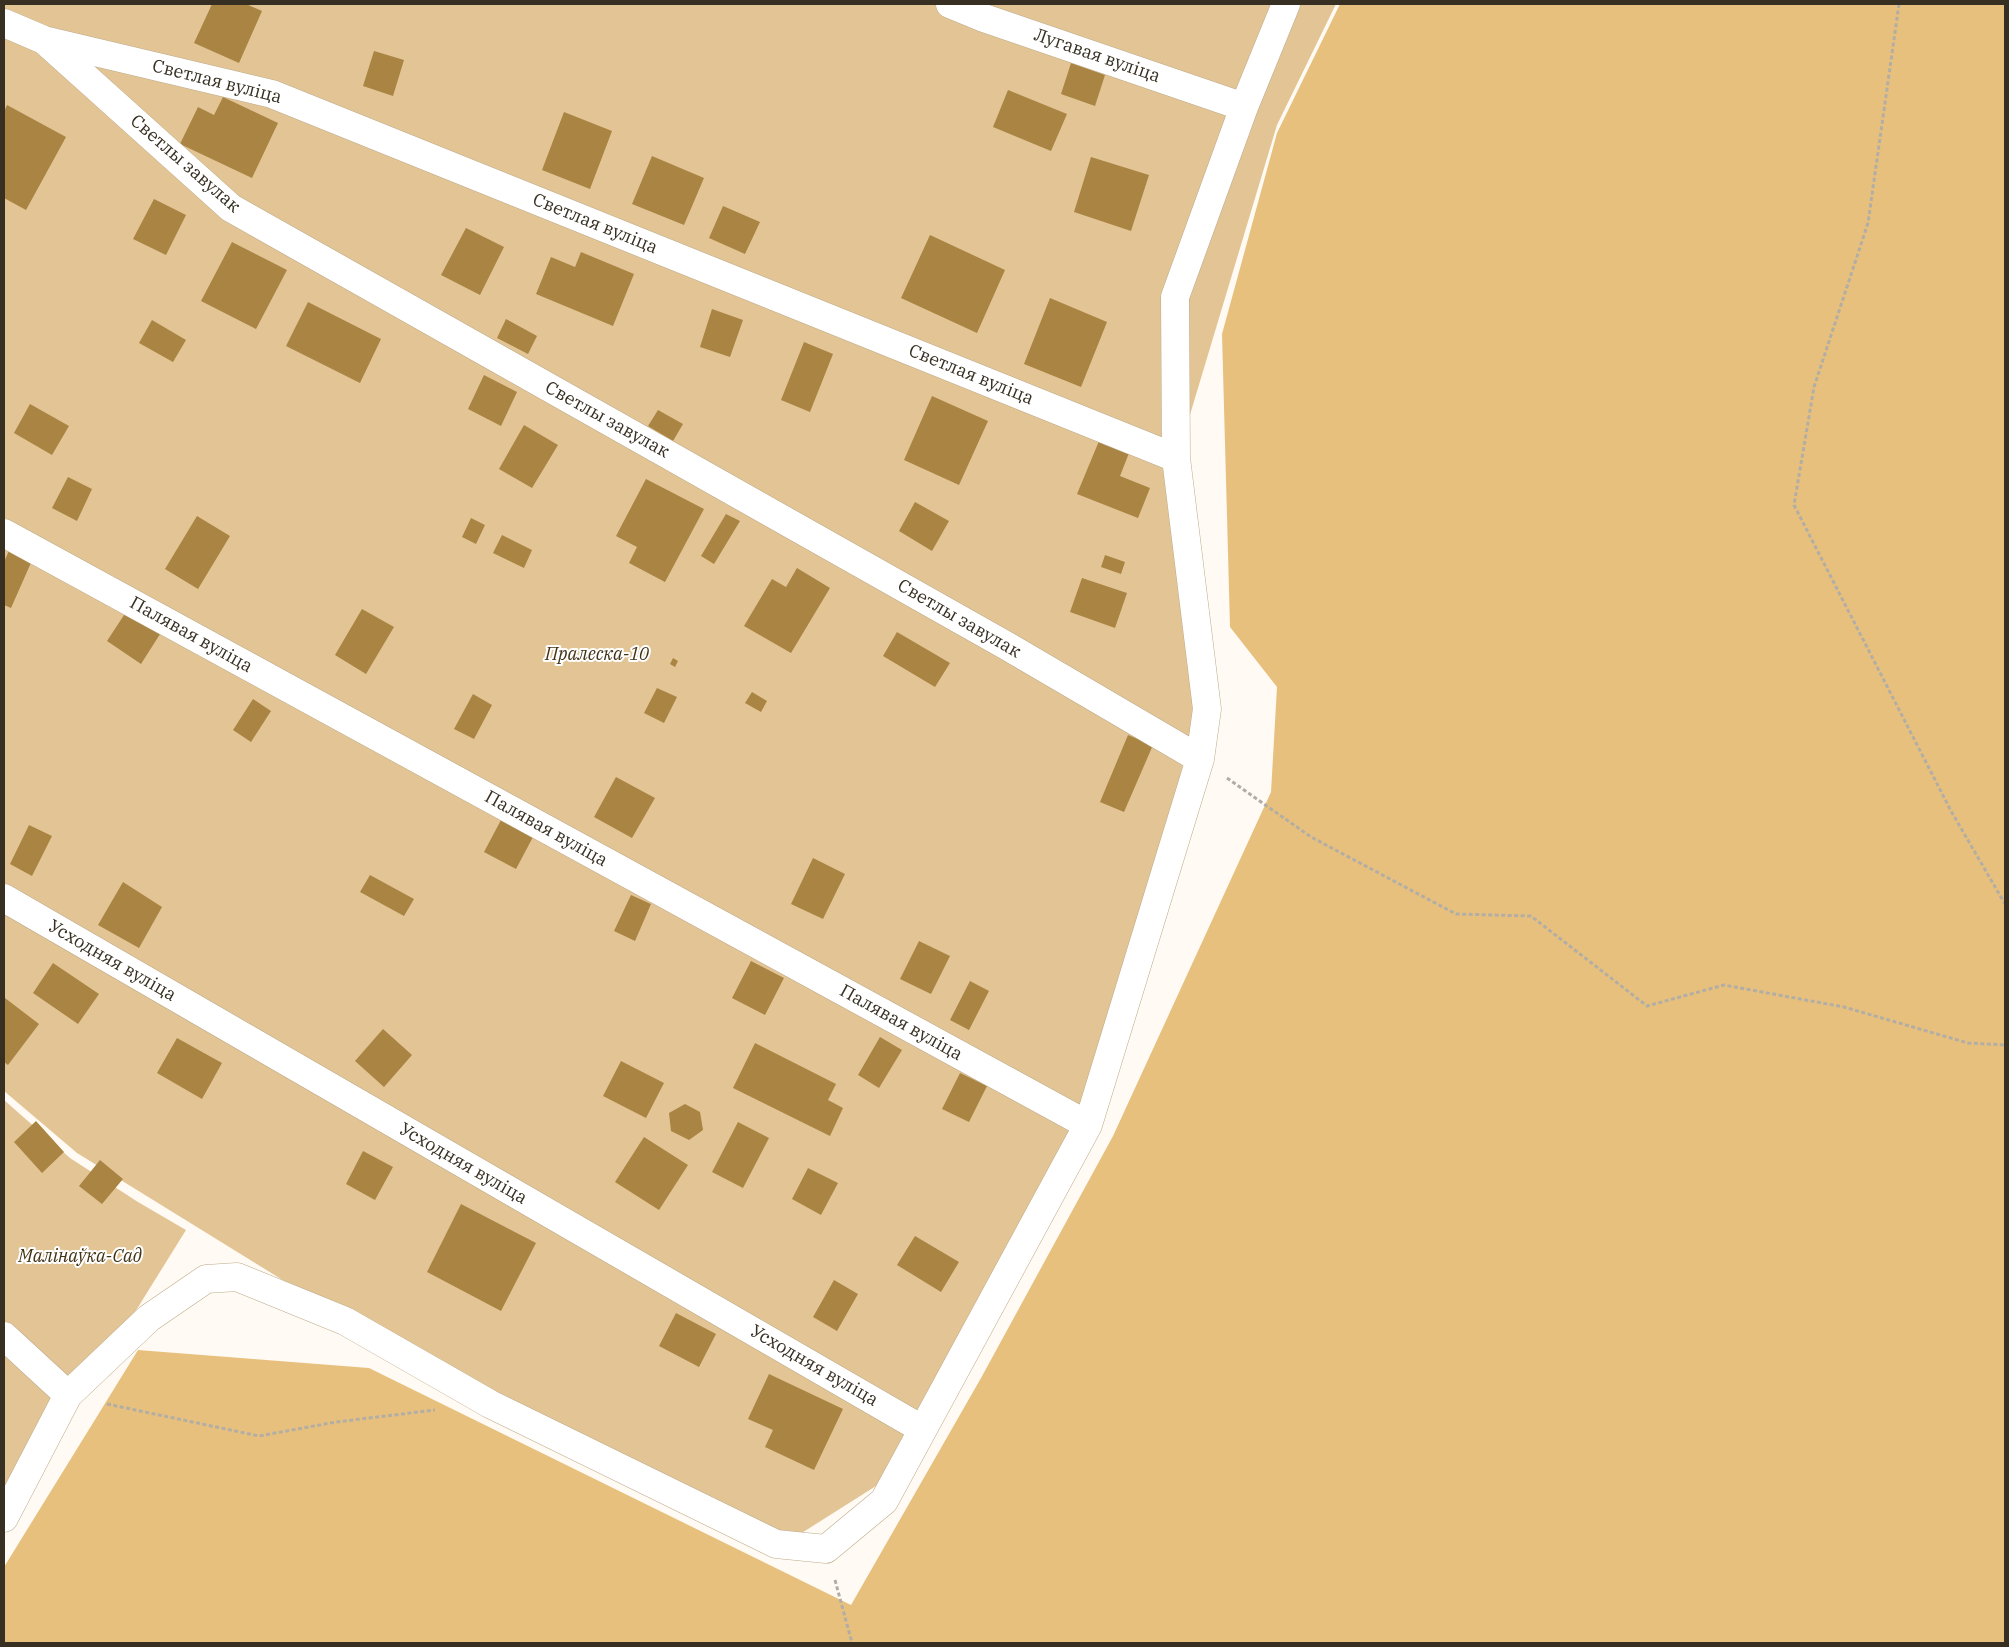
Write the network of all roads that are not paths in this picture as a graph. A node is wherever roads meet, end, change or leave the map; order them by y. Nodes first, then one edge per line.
1 (950, 4) edge
2 (1286, 4) edge
3 (4, 23) edge
4 (44, 40) junction
5 (1244, 107) junction
6 (1176, 458) junction
7 (4, 533) edge
8 (1200, 759) junction
9 (4, 898) edge
10 (1088, 1125) junction
11 (4, 1336) edge
12 (68, 1395) junction
13 (922, 1429) junction
14 (4, 1518) edge

1 - 5 street, Лугавая вуліца
2 - 5 street
3 - 4 street, Светлая вуліца
4 - 6 street, Светлая вуліца
4 - 8 street, Светлы завулак
5 - 6 street
6 - 8 street
7 - 10 street, Палявая вуліца
8 - 10 street
9 - 13 street, Усходняя вуліца
10 - 13 street
11 - 12 street
12 - 13 street
12 - 14 street

